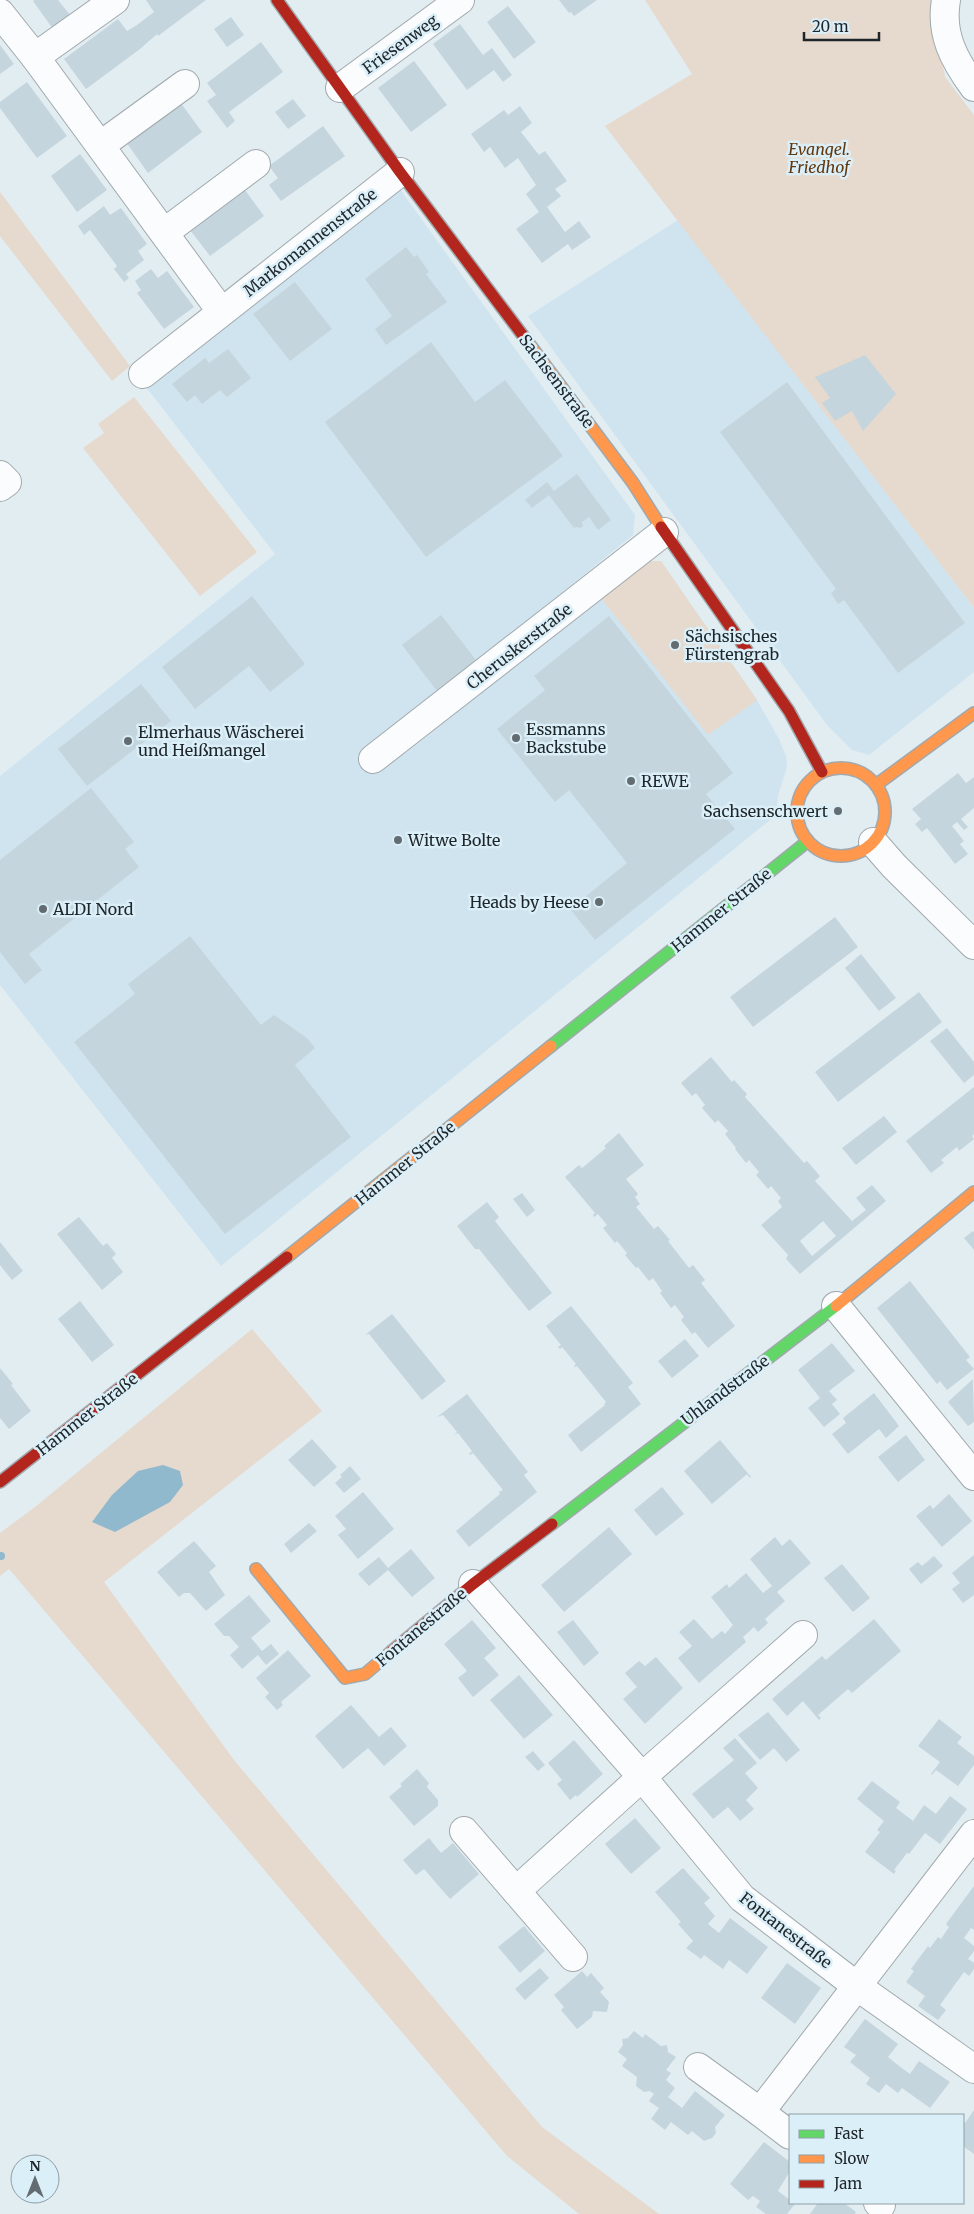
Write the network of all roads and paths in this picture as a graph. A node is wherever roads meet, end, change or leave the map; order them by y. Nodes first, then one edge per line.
1 (115, 0) edge
2 (277, 0) edge
3 (460, 0) edge
4 (946, 0) edge
5 (0, 13) edge
6 (35, 57) junction
7 (185, 84) dead end
8 (974, 87) edge
9 (340, 88) junction
10 (101, 145) junction
11 (256, 164) dead end
12 (400, 172) junction
13 (165, 232) junction
14 (221, 311) junction
15 (143, 374) dead end
16 (664, 532) junction
17 (974, 713) edge
18 (373, 759) dead end
19 (822, 772) junction
20 (876, 785) junction
21 (808, 841) junction
22 (873, 842) junction
23 (974, 945) edge
24 (974, 1192) edge
25 (836, 1306) junction
26 (974, 1476) edge
27 (0, 1482) edge
28 (256, 1569) dead end
29 (473, 1584) junction
30 (803, 1635) dead end
31 (642, 1777) junction
32 (464, 1831) dead end
33 (974, 1834) edge
34 (516, 1891) junction
35 (573, 1957) dead end
36 (858, 1987) junction
37 (698, 2067) dead end
38 (974, 2069) edge
39 (760, 2112) junction
40 (789, 2134) edge

1 - 6 street
2 - 9 street, Sachsenstraße
3 - 9 street, Friesenweg
4 - 8 street
5 - 6 street
6 - 10 street
7 - 10 street
9 - 12 street, Sachsenstraße
10 - 13 street
11 - 13 street
12 - 14 street, Markomannenstraße
12 - 16 street, Sachsenstraße
13 - 14 street
14 - 15 street, Markomannenstraße
16 - 18 street, Cheruskerstraße
16 - 19 street, Sachsenstraße
17 - 20 street
19 - 20 street
19 - 21 street
20 - 22 street
21 - 22 street
21 - 27 street, Hammer Straße
22 - 23 street
24 - 25 street, Uhlandstraße
25 - 26 street
25 - 29 street, Uhlandstraße
28 - 29 street, Fontanestraße
29 - 31 street, Fontanestraße
30 - 31 street
31 - 34 street
31 - 36 street, Fontanestraße
32 - 34 street
33 - 36 street
34 - 35 street
36 - 38 street, Fontanestraße
36 - 39 street
37 - 39 street
39 - 40 street

